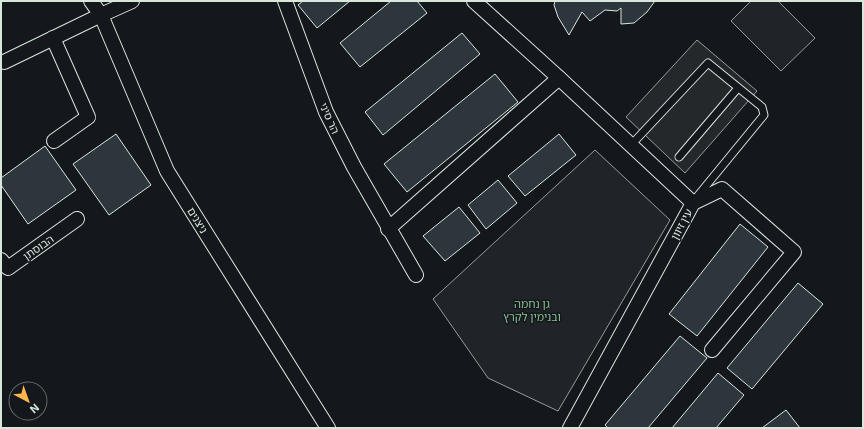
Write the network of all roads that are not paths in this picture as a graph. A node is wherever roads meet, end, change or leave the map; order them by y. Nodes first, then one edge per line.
1 (90, 1) edge
2 (132, 1) edge
3 (285, 1) edge
4 (474, 1) edge
5 (101, 15) junction
6 (53, 38) junction
7 (4, 62) dead end
8 (560, 78) junction
9 (738, 88) junction
10 (54, 141) dead end
11 (631, 145) junction
12 (679, 157) dead end
13 (692, 203) junction
14 (77, 219) dead end
15 (388, 229) junction
16 (1, 260) edge
17 (416, 275) dead end
18 (712, 350) dead end
19 (328, 428) edge
20 (571, 428) edge

1 - 5 street, ניצנים
2 - 5 street
3 - 15 street, הר סיני
4 - 8 street
5 - 6 street
5 - 19 street, ניצנים
6 - 7 street
6 - 10 street
8 - 11 street
8 - 15 street
9 - 11 lane
9 - 12 lane
9 - 13 lane
11 - 13 street
13 - 18 street, עין זיוון
13 - 20 street, עין זיוון
14 - 16 street, הבוסתן
15 - 17 street, הר סיני

